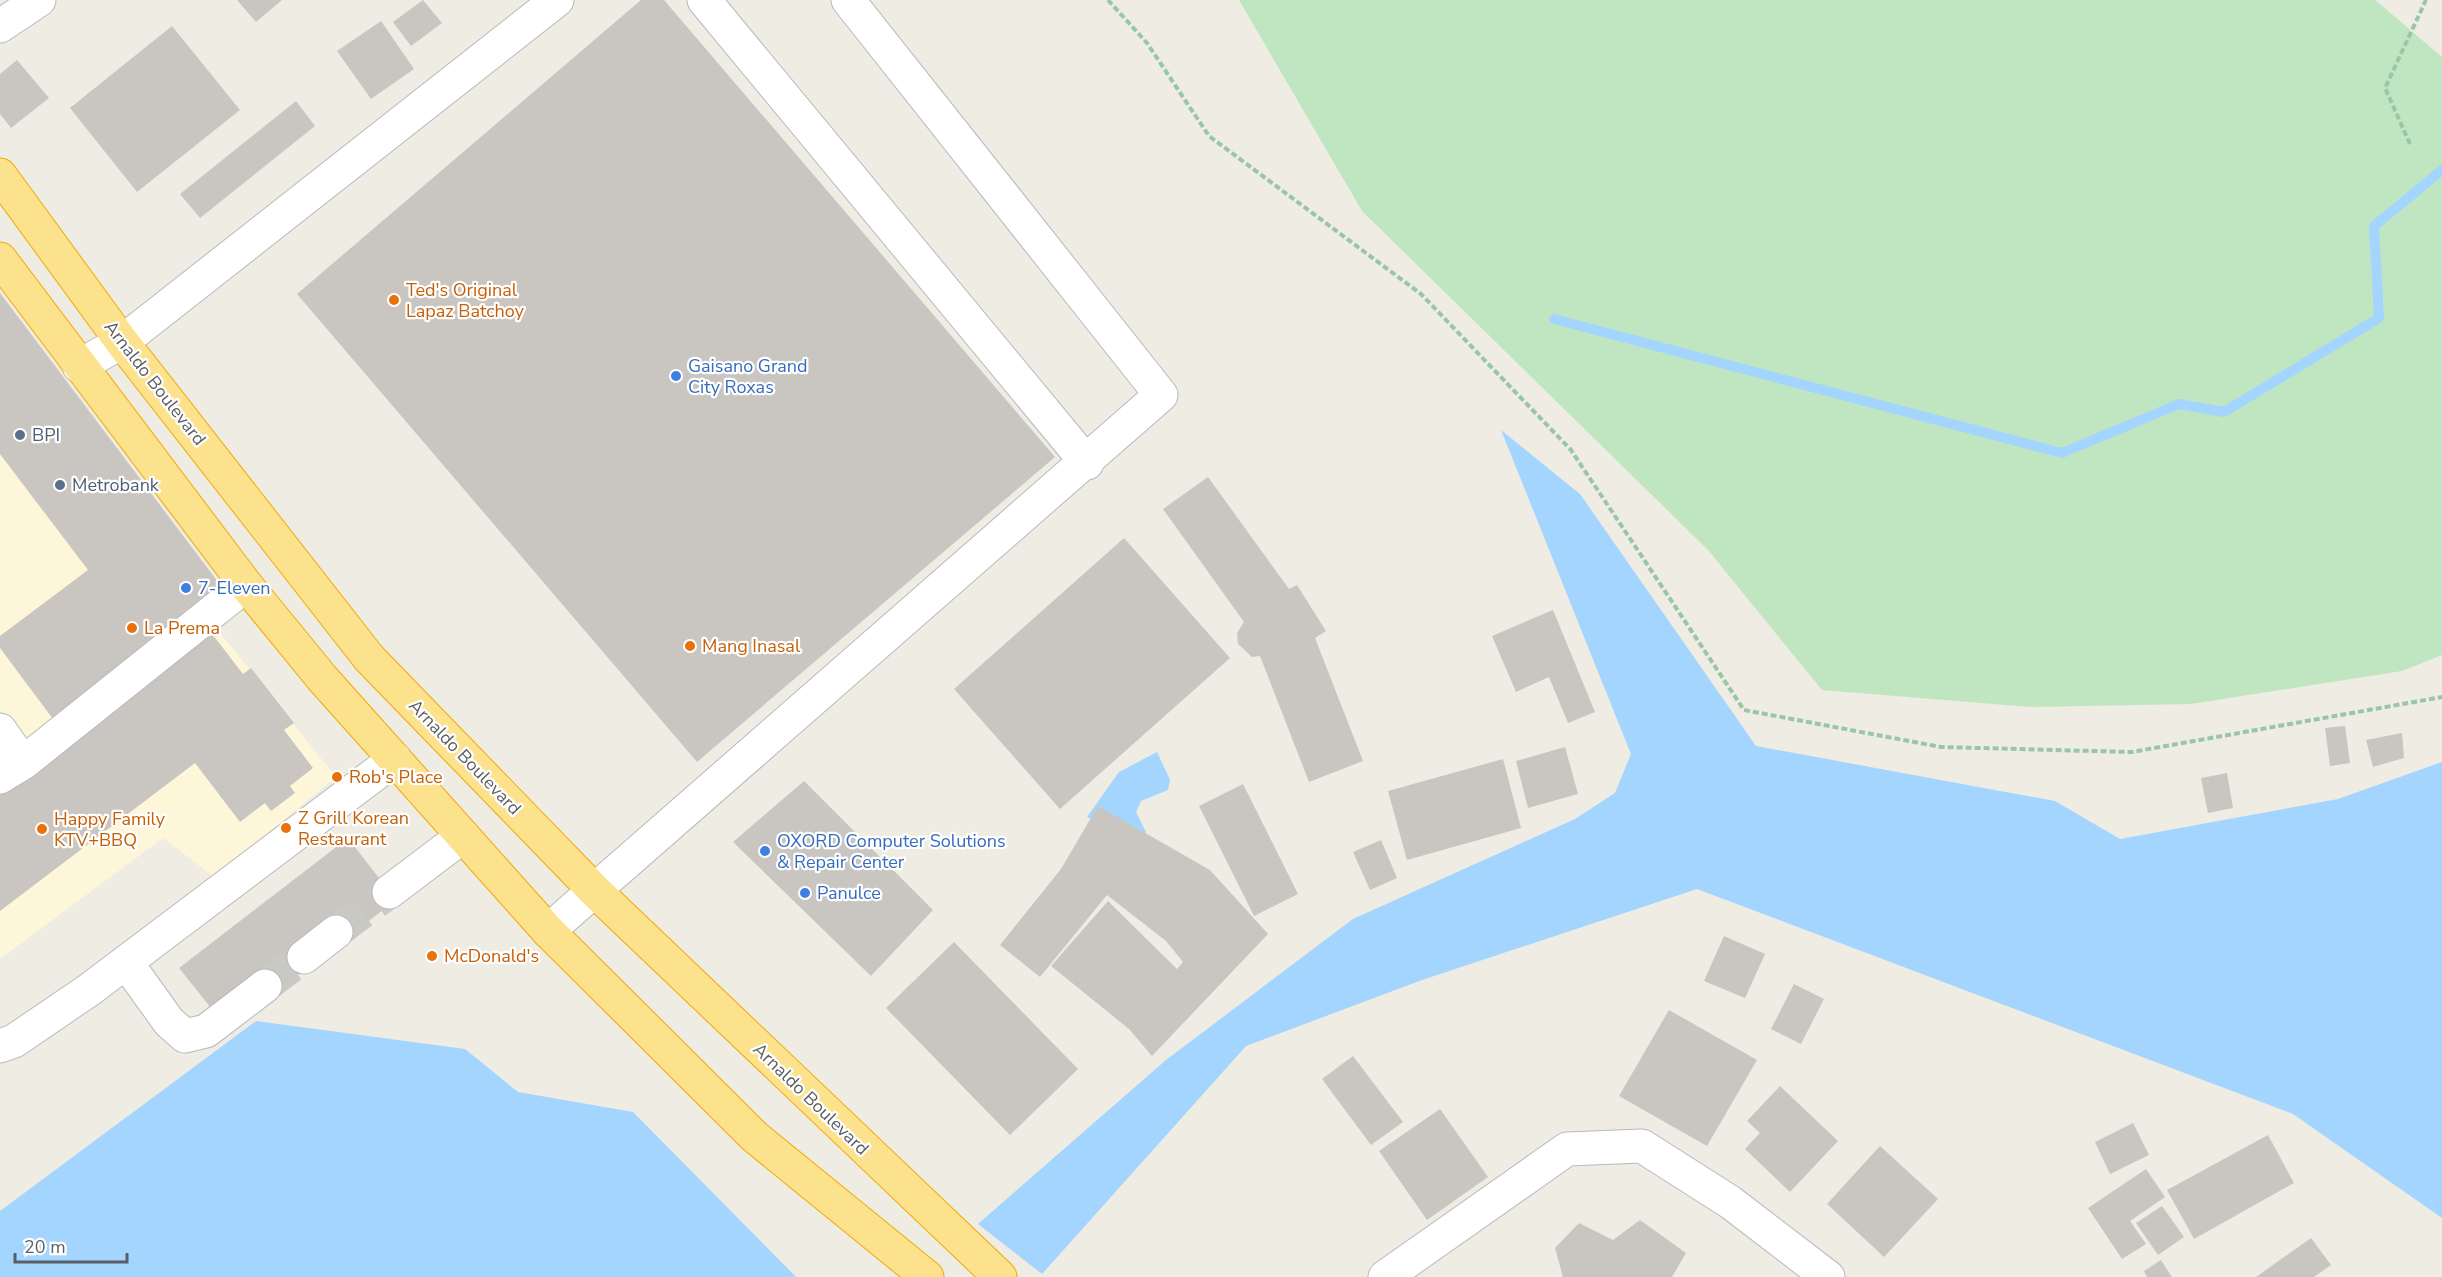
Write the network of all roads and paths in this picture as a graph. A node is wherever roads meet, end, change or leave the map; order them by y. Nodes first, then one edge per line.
1 (39, 0) edge
2 (557, 0) edge
3 (704, 0) edge
4 (848, 0) edge
5 (1108, 0) edge
6 (2426, 0) edge
7 (0, 26) edge
8 (2410, 144) dead end
9 (0, 175) edge
10 (0, 259) edge
11 (122, 342) junction
12 (79, 366) junction
13 (1087, 463) junction
14 (246, 585) junction
15 (2442, 697) edge
16 (0, 730) edge
17 (395, 759) junction
18 (12, 770) edge
19 (463, 836) junction
20 (595, 891) junction
21 (390, 892) tunnel mouth
22 (548, 931) junction
23 (336, 932) tunnel mouth
24 (304, 957) tunnel mouth
25 (126, 962) junction
26 (265, 986) tunnel mouth
27 (0, 1046) edge
28 (927, 1277) edge
29 (1000, 1277) edge
30 (1385, 1277) edge
31 (1828, 1277) edge

1 - 7 street
2 - 11 street
3 - 13 street
4 - 13 street
5 - 15 path
6 - 8 path
9 - 11 highway, Arnaldo Boulevard
10 - 12 highway
11 - 12 street
11 - 20 highway, Arnaldo Boulevard
12 - 14 highway
13 - 20 street
14 - 17 highway
14 - 18 street
16 - 18 street
17 - 19 highway
17 - 25 street
19 - 21 street
19 - 22 highway
20 - 22 street
20 - 29 highway, Arnaldo Boulevard
22 - 28 highway
23 - 24 street
25 - 26 street
25 - 27 street
30 - 31 street

